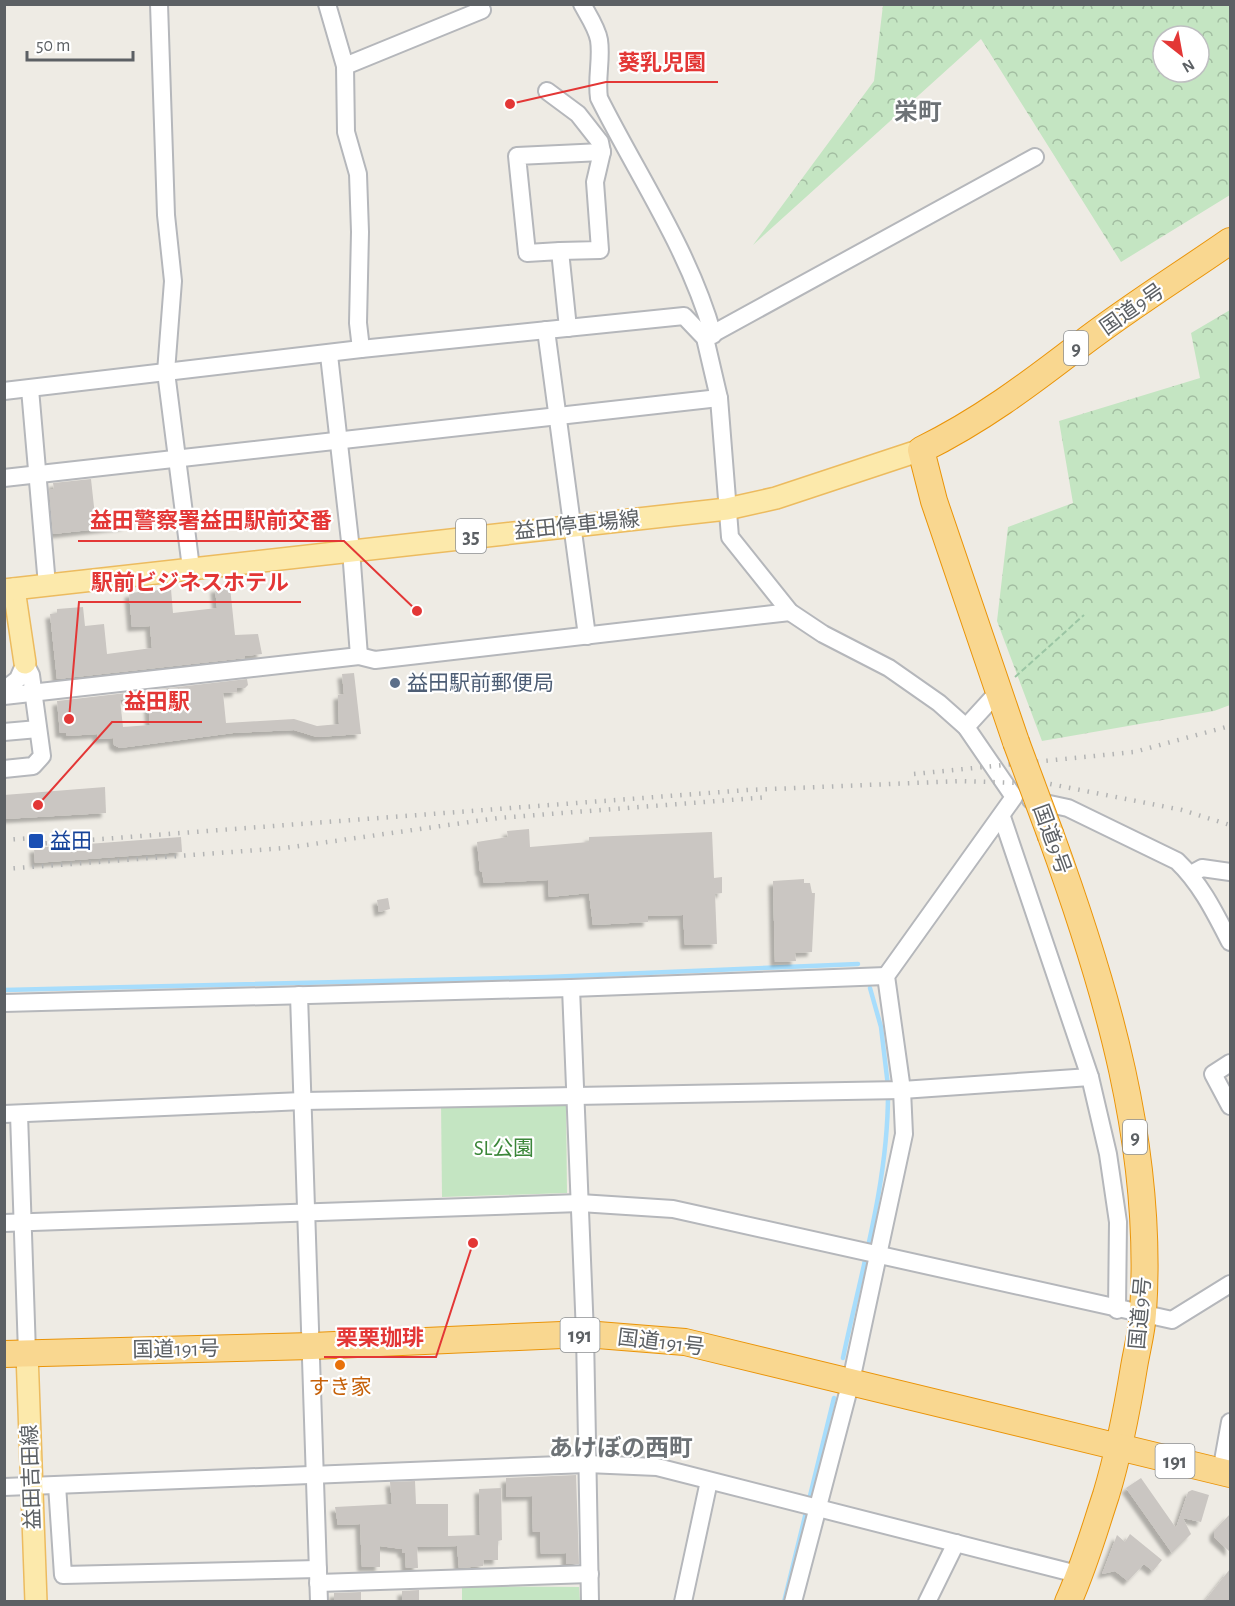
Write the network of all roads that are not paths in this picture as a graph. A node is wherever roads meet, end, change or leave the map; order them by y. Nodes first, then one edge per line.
1 (159, 4) edge
2 (327, 4) edge
3 (480, 4) edge
4 (582, 4) edge
5 (345, 66) junction
6 (547, 91) dead end
7 (602, 152) junction
8 (1035, 157) dead end
9 (1230, 241) edge
10 (560, 251) junction
11 (568, 328) junction
12 (546, 330) junction
13 (709, 337) junction
14 (361, 349) junction
15 (329, 355) junction
16 (166, 372) junction
17 (30, 388) junction
18 (4, 391) edge
19 (719, 398) junction
20 (557, 416) junction
21 (339, 441) junction
22 (921, 450) junction
23 (177, 459) junction
24 (38, 474) junction
25 (4, 477) edge
26 (727, 509) junction
27 (572, 525) junction
28 (351, 550) junction
29 (191, 568) junction
30 (47, 585) junction
31 (10, 589) edge
32 (790, 612) junction
33 (587, 636) junction
34 (359, 656) junction
35 (25, 663) junction
36 (4, 690) edge
37 (33, 692) junction
38 (998, 692) junction
39 (4, 696) edge
40 (966, 727) junction
41 (38, 729) junction
42 (4, 732) edge
43 (4, 769) edge
44 (1014, 797) junction
45 (1002, 817) junction
46 (1230, 872) edge
47 (1191, 874) junction
48 (1230, 942) edge
49 (886, 975) junction
50 (571, 988) junction
51 (299, 994) junction
52 (4, 1003) edge
53 (1230, 1063) edge
54 (1090, 1077) junction
55 (902, 1090) junction
56 (575, 1096) junction
57 (303, 1101) junction
58 (1230, 1106) edge
59 (12, 1114) edge
60 (580, 1203) junction
61 (308, 1213) junction
62 (22, 1222) junction
63 (4, 1223) edge
64 (877, 1254) junction
65 (1230, 1284) edge
66 (1117, 1310) junction
67 (1143, 1315) junction
68 (585, 1334) junction
69 (312, 1346) junction
70 (16, 1353) edge
71 (851, 1381) junction
72 (1230, 1422) edge
73 (1120, 1447) junction
74 (587, 1464) junction
75 (314, 1473) junction
76 (1226, 1473) edge
77 (709, 1480) junction
78 (57, 1485) junction
79 (4, 1486) edge
80 (32, 1486) junction
81 (816, 1508) junction
82 (956, 1543) junction
83 (590, 1574) junction
84 (1081, 1575) junction
85 (318, 1576) junction
86 (36, 1602) edge
87 (319, 1602) edge
88 (590, 1602) edge
89 (683, 1602) edge
90 (793, 1602) edge
91 (927, 1602) edge
92 (1068, 1602) edge

1 - 16 street
2 - 5 street
3 - 5 street
4 - 13 street
5 - 14 street
6 - 7 street
7 - 10 street
7 - 10 street
8 - 13 street
9 - 22 highway, 国道9号 / 9
10 - 11 street
11 - 12 street
11 - 13 street
12 - 14 street
12 - 20 street
13 - 19 street
14 - 15 street
15 - 16 street
15 - 21 street
16 - 17 street
16 - 23 street
17 - 18 street
17 - 24 street
19 - 20 street
19 - 26 street
20 - 21 street
20 - 27 street
21 - 23 street
21 - 28 street
22 - 26 main road, 益田停車場線 / 35
22 - 38 highway, 国道9号 / 9
23 - 24 street
23 - 29 street
24 - 25 street
24 - 30 street
26 - 27 main road, 益田停車場線 / 35
26 - 32 street
27 - 28 main road, 益田停車場線 / 35
27 - 33 street
28 - 29 main road, 益田停車場線 / 35
28 - 34 street
29 - 30 main road, 益田停車場線 / 35
30 - 31 main road, 益田停車場線 / 35
31 - 35 main road, 益田停車場線 / 35
32 - 33 street
32 - 40 street
33 - 34 street
34 - 37 street
35 - 36 street
35 - 37 street
37 - 39 street
37 - 41 street
38 - 40 street
38 - 67 highway, 国道9号 / 9, bridge
40 - 44 street
41 - 42 street
41 - 43 street
44 - 45 street
44 - 47 street
45 - 49 street
45 - 54 street
46 - 47 street
47 - 48 street
49 - 50 street
49 - 55 street
50 - 51 street
50 - 56 street
51 - 52 street
51 - 57 street
53 - 58 street
54 - 55 street
54 - 66 street
55 - 56 street
55 - 64 street
56 - 57 street
56 - 60 street
57 - 59 street
57 - 61 street
59 - 62 street
60 - 61 street
60 - 64 street
60 - 68 street
61 - 62 street
61 - 69 street
62 - 63 street
62 - 70 street
64 - 66 street
64 - 71 street
65 - 67 street
66 - 67 street
67 - 73 highway, 国道9号 / 9
68 - 69 highway, 国道191号 / 191
68 - 71 highway, 国道191号 / 191
68 - 74 street
69 - 70 highway, 国道191号 / 191
69 - 75 street
70 - 80 main road, 益田吉田線
71 - 73 highway, 国道191号 / 191
71 - 81 street
72 - 76 street
73 - 76 highway, 国道191号 / 191
73 - 84 highway, 国道9号 / 9
74 - 75 street
74 - 77 street
74 - 83 street
75 - 78 street
75 - 85 street
77 - 81 street
77 - 89 street
78 - 80 street
78 - 85 street
79 - 80 street
80 - 86 main road, 益田吉田線
81 - 82 street
81 - 90 street
82 - 84 street
82 - 91 street
83 - 85 street
83 - 88 street
84 - 92 highway, 国道9号 / 9
85 - 87 street

